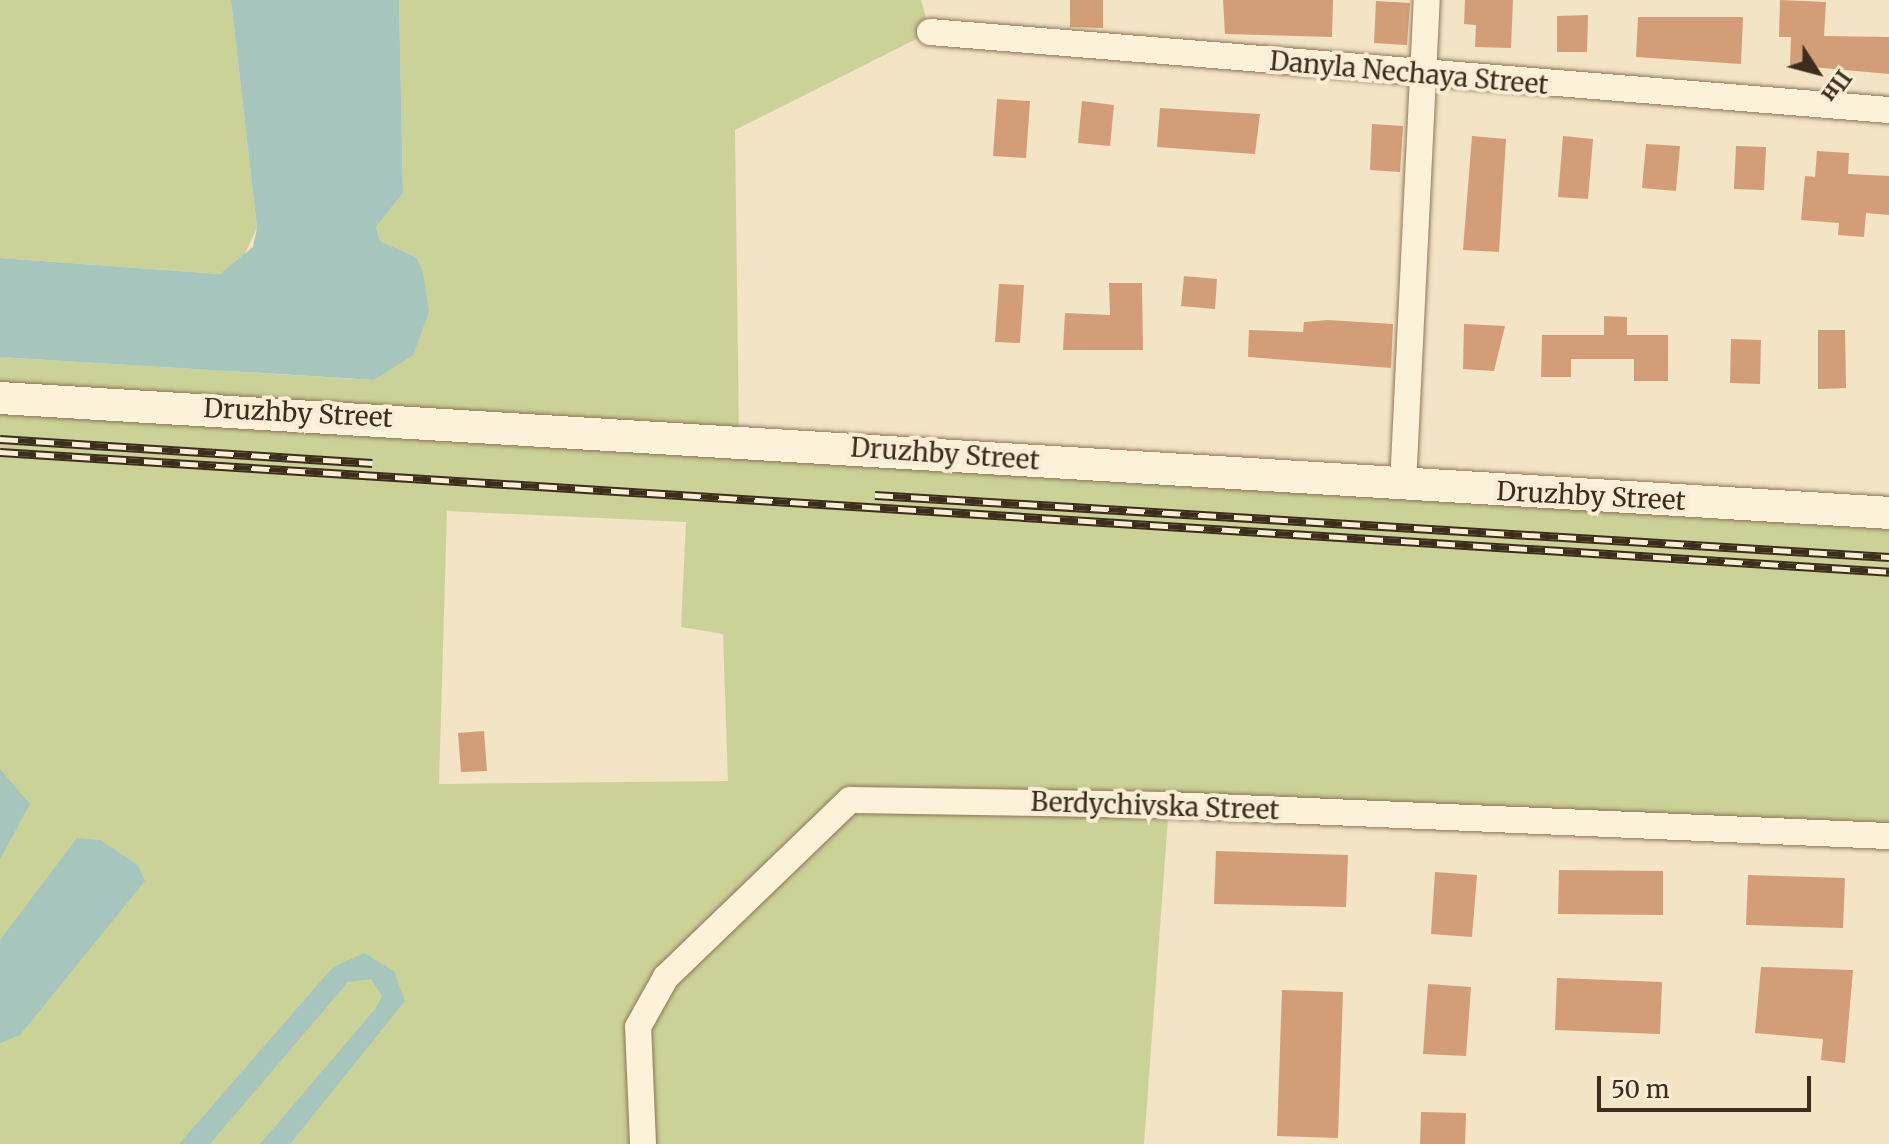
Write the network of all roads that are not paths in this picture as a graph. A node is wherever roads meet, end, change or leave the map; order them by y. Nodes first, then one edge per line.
1 (1427, 0) edge
2 (930, 32) dead end
3 (1425, 76) junction
4 (1889, 110) edge
5 (0, 398) edge
6 (1403, 485) junction
7 (1889, 513) edge
8 (1889, 836) edge
9 (643, 1144) edge

1 - 3 street
2 - 3 street, Danyla Nechaya Street
3 - 4 street, Danyla Nechaya Street
3 - 6 street
5 - 6 street, Druzhby Street
6 - 7 street, Druzhby Street
8 - 9 street, Berdychivska Street

